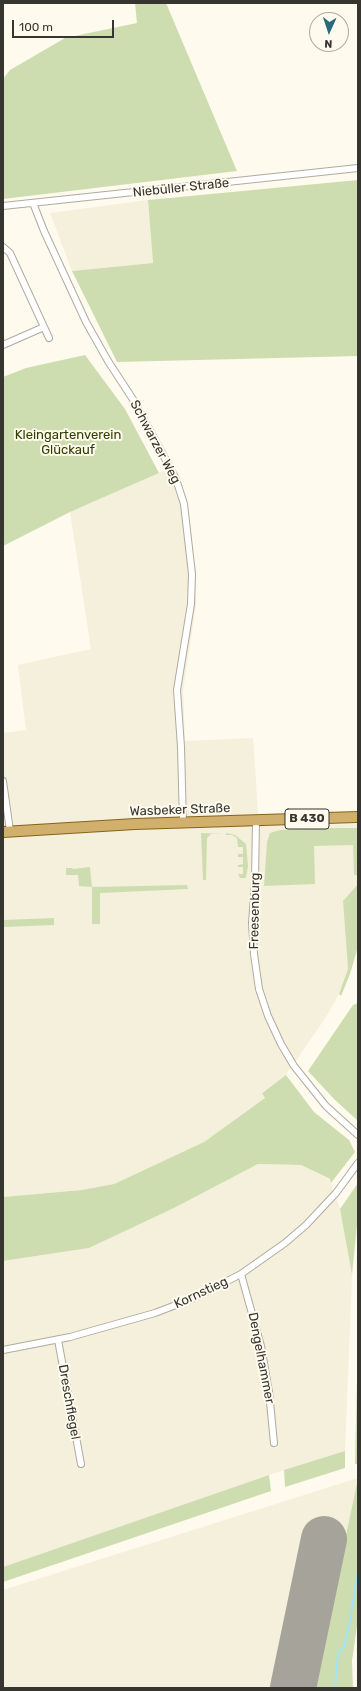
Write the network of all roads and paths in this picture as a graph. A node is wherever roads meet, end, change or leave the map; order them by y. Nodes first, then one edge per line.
1 (358, 168) edge
2 (33, 203) junction
3 (3, 206) edge
4 (3, 247) edge
5 (44, 328) junction
6 (49, 338) dead end
7 (3, 345) edge
8 (3, 781) edge
9 (358, 817) edge
10 (256, 820) junction
11 (184, 823) junction
12 (6, 832) edge
13 (358, 1136) edge
14 (358, 1163) edge
15 (241, 1274) junction
16 (58, 1340) junction
17 (3, 1350) edge
18 (274, 1443) dead end
19 (81, 1464) dead end

1 - 2 street, Niebüller Straße
2 - 3 street, Niebüller Straße
2 - 11 street, Schwarzer Weg
4 - 5 street
5 - 6 street
5 - 7 street
8 - 12 street
9 - 10 main road, Wasbeker Straße / B 430
10 - 11 main road, Wasbeker Straße / B 430
10 - 13 street, Freesenburg
11 - 12 main road, Wasbeker Straße / B 430
14 - 15 street, Kornstieg
15 - 16 street, Kornstieg
15 - 18 street, Dengelhammer
16 - 17 street, Kornstieg
16 - 19 street, Dreschflegel

